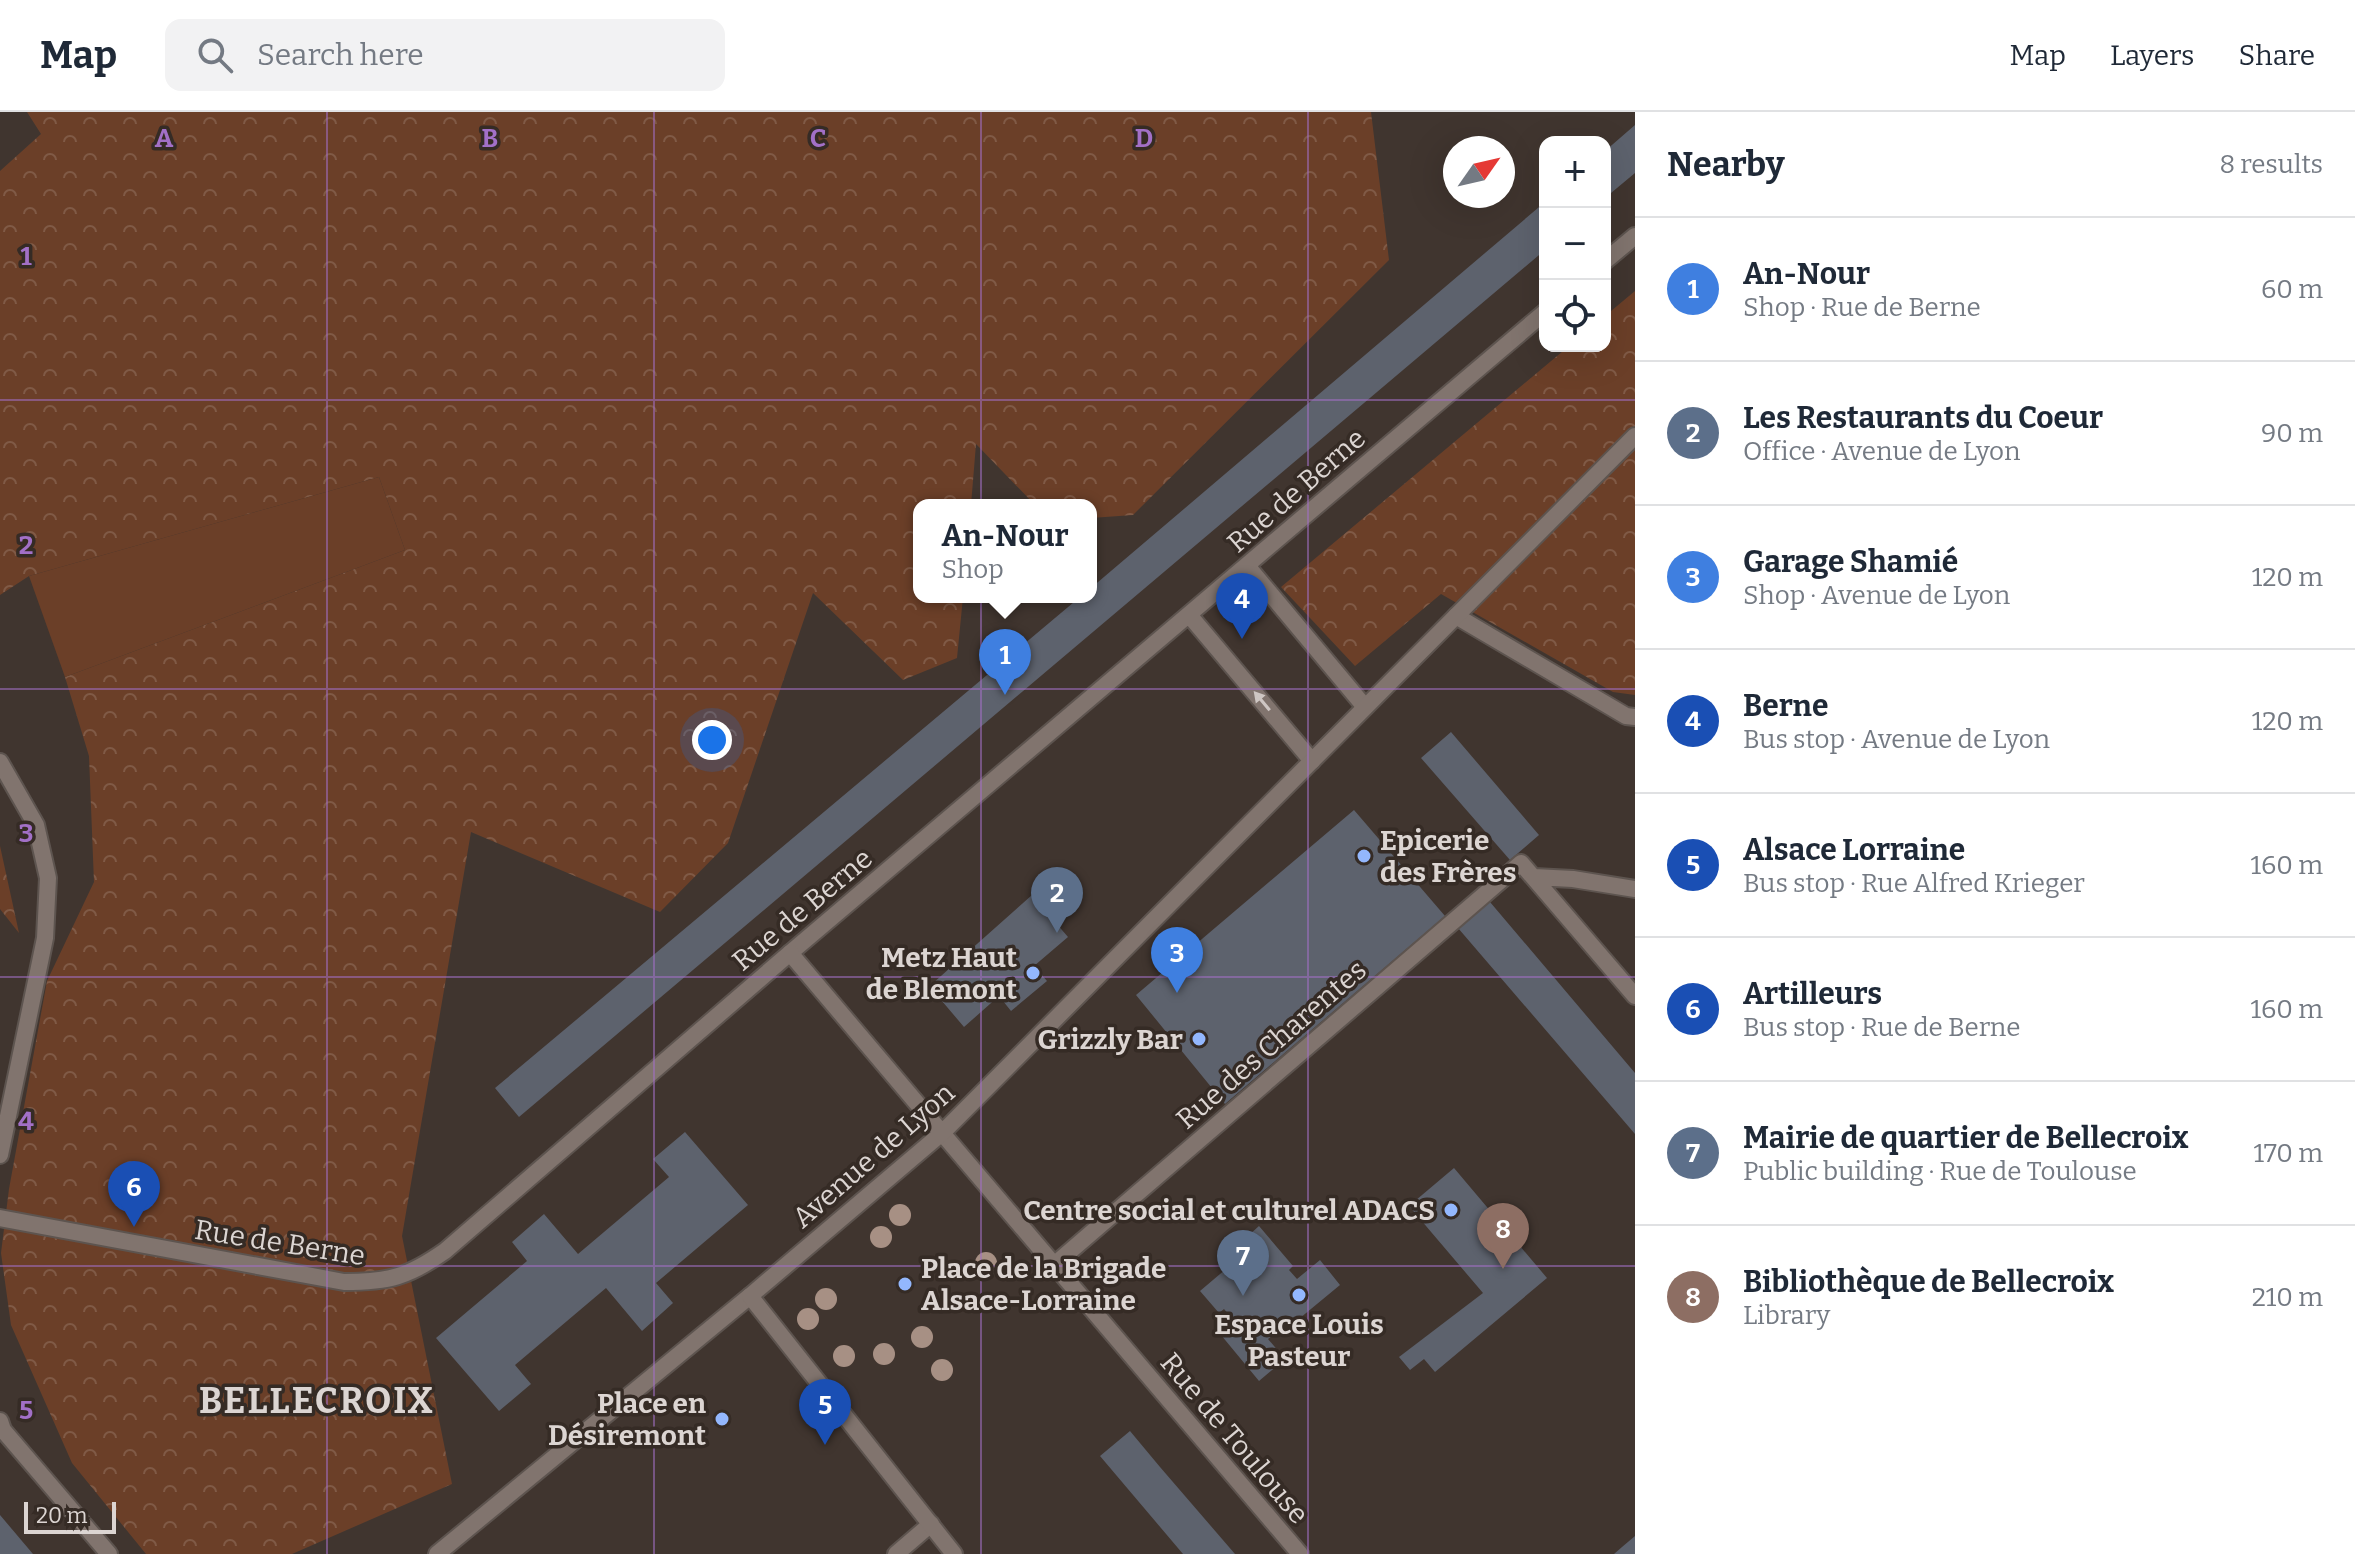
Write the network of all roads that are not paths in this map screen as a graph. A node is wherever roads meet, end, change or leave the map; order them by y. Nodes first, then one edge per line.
1 (1635, 236) edge
2 (1611, 256) edge
3 (1539, 317) edge
4 (1635, 436) edge
5 (1248, 567) junction
6 (1190, 616) junction
7 (1456, 616) junction
8 (1365, 707) junction
9 (1635, 717) edge
10 (1312, 761) junction
11 (0, 762) edge
12 (1534, 877) junction
13 (1635, 889) edge
14 (790, 953) junction
15 (1635, 996) edge
16 (942, 1133) junction
17 (0, 1155) edge
18 (0, 1218) edge
19 (1054, 1265) junction
20 (750, 1296) junction
21 (1, 1426) edge
22 (931, 1524) junction
23 (109, 1554) edge
24 (437, 1554) edge
25 (896, 1554) edge
26 (954, 1554) edge
27 (1300, 1554) edge

1 - 2 street
3 - 5 street, Rue de Berne
4 - 7 street, Avenue de Lyon
5 - 6 street, Rue de Berne
5 - 8 street
10 -> 6 street
6 - 14 street, Rue de Berne
7 - 8 street, Avenue de Lyon
7 - 9 street
8 - 10 street, Avenue de Lyon
10 - 16 street, Avenue de Lyon
11 - 17 street
12 - 13 street
12 - 15 street
12 - 19 street, Rue des Charentes
14 - 16 street, Rue de Toulouse
14 - 18 street, Rue de Berne
16 - 19 street, Rue de Toulouse
16 - 20 street, Avenue de Lyon
19 - 27 street, Rue de Toulouse
20 - 22 street
20 - 24 street, Avenue de Lyon
21 - 23 street
22 - 25 street
22 - 26 street

